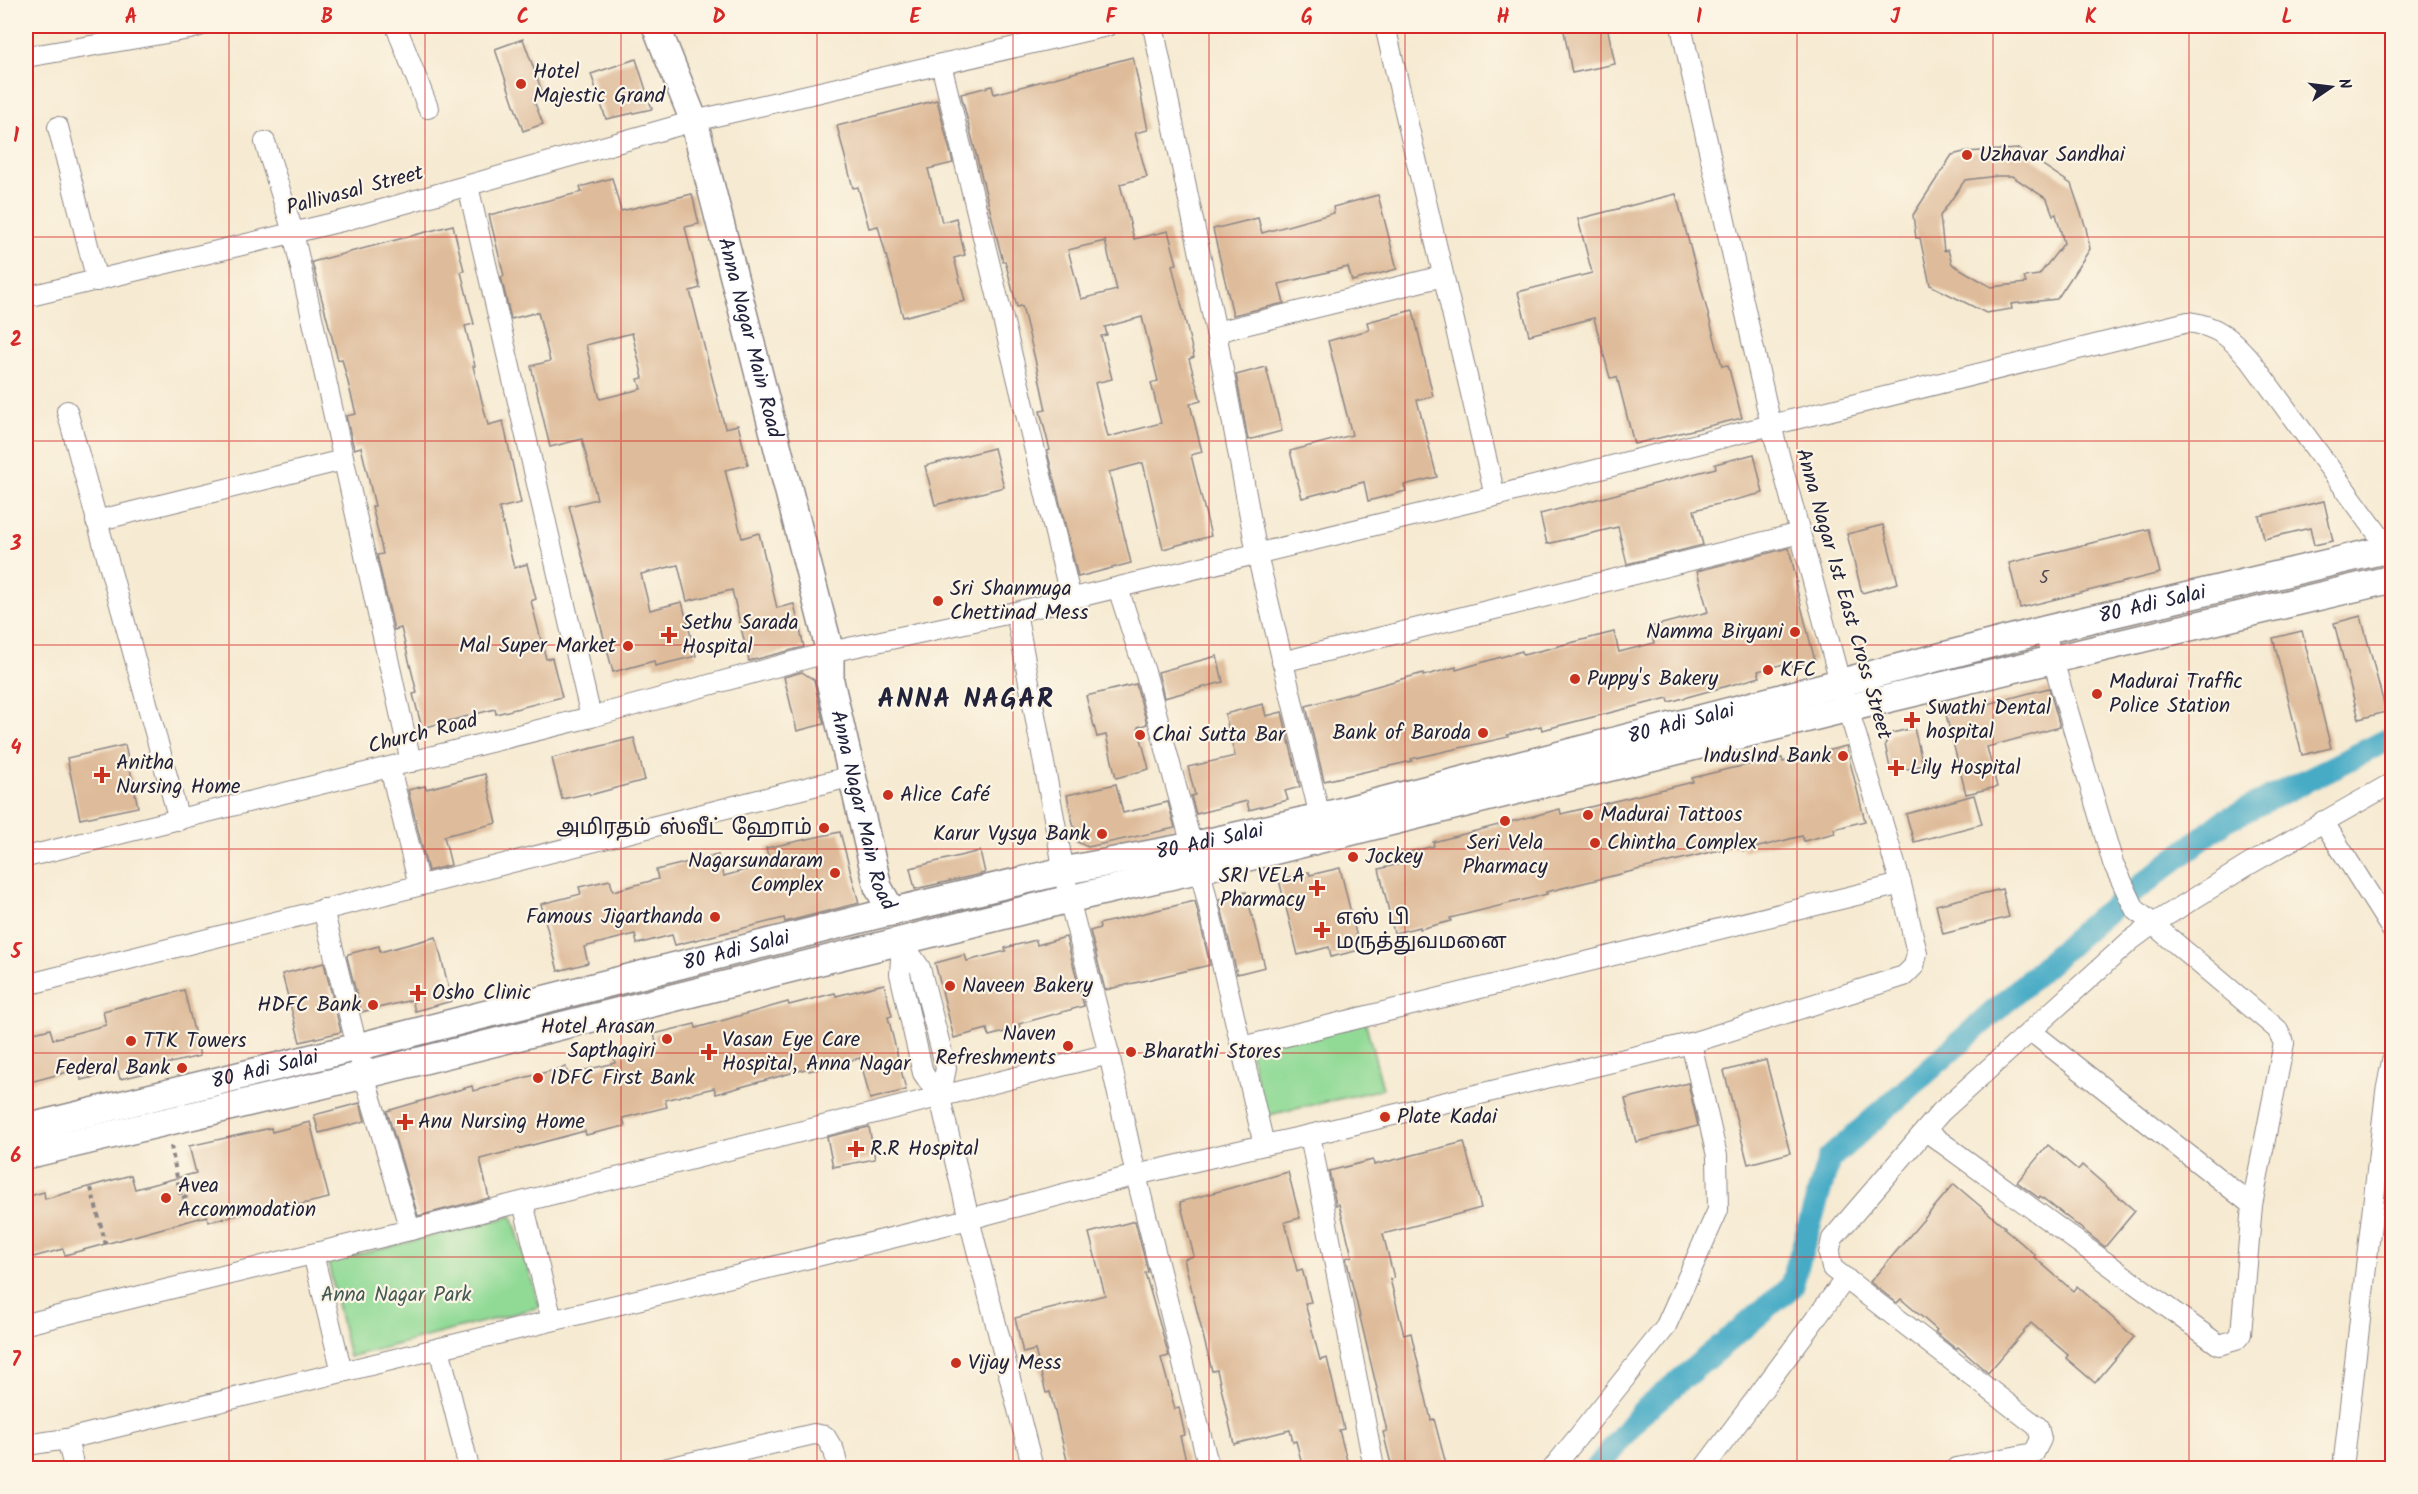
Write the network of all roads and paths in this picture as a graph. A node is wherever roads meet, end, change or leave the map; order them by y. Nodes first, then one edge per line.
1 (199, 26) edge
2 (396, 26) edge
3 (656, 26) edge
4 (1107, 26) edge
5 (1153, 26) edge
6 (1385, 26) edge
7 (1681, 26) edge
8 (163, 30) edge
9 (26, 57) edge
10 (942, 64) junction
11 (428, 108) dead end
12 (694, 121) junction
13 (58, 127) dead end
14 (265, 142) dead end
15 (468, 186) junction
16 (293, 232) junction
17 (1443, 276) junction
18 (97, 281) junction
19 (26, 297) edge
20 (1216, 333) junction
21 (67, 411) dead end
22 (1771, 425) junction
23 (343, 460) junction
24 (1495, 496) junction
25 (96, 521) junction
26 (1800, 534) junction
27 (1257, 554) junction
28 (2391, 554) edge
29 (2392, 579) edge
30 (1118, 588) junction
31 (1071, 599) junction
32 (1016, 612) junction
33 (2044, 630) junction
34 (830, 652) junction
35 (2054, 659) junction
36 (1282, 662) junction
37 (1840, 682) junction
38 (1849, 708) junction
39 (591, 717) junction
40 (411, 762) junction
41 (390, 768) junction
42 (853, 776) junction
43 (2392, 783) edge
44 (1320, 817) junction
45 (179, 820) junction
46 (2323, 821) junction
47 (26, 857) edge
48 (1196, 858) junction
49 (1063, 871) junction
50 (1901, 884) junction
51 (419, 885) junction
52 (1069, 899) junction
53 (323, 909) junction
54 (892, 912) junction
55 (2153, 924) junction
56 (2392, 930) edge
57 (902, 942) junction
58 (26, 985) edge
59 (2032, 1032) junction
60 (1692, 1042) junction
61 (357, 1047) junction
62 (1242, 1047) junction
63 (1110, 1054) junction
64 (2392, 1061) edge
65 (364, 1075) junction
66 (940, 1098) junction
67 (166, 1122) junction
68 (26, 1128) edge
69 (1926, 1131) junction
70 (1310, 1135) junction
71 (1264, 1145) junction
72 (26, 1155) edge
73 (1137, 1175) junction
74 (91, 1188) dead end
75 (185, 1193) dead end
76 (523, 1203) junction
77 (2252, 1204) junction
78 (969, 1219) junction
79 (410, 1230) junction
80 (107, 1249) dead end
81 (313, 1254) junction
82 (1846, 1278) junction
83 (552, 1320) junction
84 (26, 1324) edge
85 (439, 1348) junction
86 (342, 1372) junction
87 (67, 1439) junction
88 (28, 1444) edge
89 (74, 1468) edge
90 (469, 1468) edge
91 (668, 1468) edge
92 (838, 1468) edge
93 (1033, 1468) edge
94 (1209, 1468) edge
95 (1374, 1468) edge
96 (1553, 1468) edge
97 (1704, 1468) edge
98 (1956, 1468) edge
99 (2343, 1468) edge

1 - 8 street
2 - 11 street
3 - 12 main road, Anna Nagar Main Road
4 - 10 street, Pallivasal Street
5 - 20 street
6 - 17 street
7 - 22 street, Anna Nagar 1st East Cross Street
8 - 9 street
10 - 12 street, Pallivasal Street
10 - 31 street
12 - 15 street, Pallivasal Street
12 - 34 main road, Anna Nagar Main Road
13 - 18 street
14 - 16 street
15 - 16 street, Pallivasal Street
15 - 39 street
16 - 18 street, Pallivasal Street
16 - 23 street
17 - 20 street
17 - 24 street
18 - 19 street, Pallivasal Street
20 - 27 street
21 - 25 street
22 - 24 street, Church Road
22 - 26 street, Anna Nagar 1st East Cross Street
22 - 28 street, Church Road
23 - 25 street
23 - 40 street
24 - 27 street, Church Road
25 - 45 street
26 - 36 street
26 - 37 street, Anna Nagar 1st East Cross Street
27 - 30 street, Church Road
27 - 36 street
28 - 33 main road, 80 Adi Salai
29 - 35 main road, 80 Adi Salai
30 - 31 street, Church Road
30 - 48 street
31 - 32 street, Church Road
32 - 34 street, Church Road
32 - 49 street
33 - 35 street
33 - 37 main road, 80 Adi Salai
34 - 39 street, Church Road
34 - 42 main road, Anna Nagar Main Road
34 - 54 main road, Anna Nagar Main Road
35 - 38 main road, 80 Adi Salai
35 - 55 street
36 - 44 street
37 - 38 street, Anna Nagar 1st East Cross Street
37 - 44 main road, 80 Adi Salai
38 - 48 main road, 80 Adi Salai
38 - 50 street, Anna Nagar 1st East Cross Street
39 - 40 street, Church Road
40 - 41 street, Church Road
41 - 45 street, Church Road
41 - 51 street
42 - 51 street
42 - 54 main road, Anna Nagar Main Road
43 - 46 street
44 - 48 main road, 80 Adi Salai
45 - 47 street, Church Road
46 - 55 street
46 - 56 street
48 - 49 main road, 80 Adi Salai
48 - 52 main road, 80 Adi Salai
48 - 62 street
49 - 52 street
49 - 54 main road, 80 Adi Salai
50 - 60 street, Anna Nagar 1st East Cross Street
50 - 62 street
51 - 53 street
52 - 57 main road, 80 Adi Salai
52 - 63 street
53 - 58 street
53 - 61 street
54 - 57 street
54 - 61 main road, 80 Adi Salai
55 - 59 street
55 - 77 street
57 - 65 main road, 80 Adi Salai
57 - 66 street
59 - 69 street
59 - 77 street
60 - 70 street, Anna Nagar 1st East Cross Street
60 - 96 street
61 - 65 street
61 - 68 main road, 80 Adi Salai
62 - 71 street
63 - 66 street
63 - 73 street
64 - 99 street
65 - 67 main road, 80 Adi Salai
65 - 79 street
66 - 76 street
66 - 78 street
67 - 72 main road, 80 Adi Salai
67 - 75 path
69 - 77 street
69 - 82 street
70 - 71 street, Anna Nagar 1st East Cross Street
70 - 95 street
71 - 73 street, Anna Nagar 1st East Cross Street
73 - 78 street, Anna Nagar 1st East Cross Street
73 - 94 street
74 - 80 path
76 - 79 street
76 - 83 street
78 - 83 street, Anna Nagar 1st East Cross Street
78 - 93 street
79 - 81 street
81 - 84 street
81 - 86 street
82 - 97 street
82 - 98 street
83 - 85 street, Anna Nagar 1st East Cross Street
85 - 86 street, Anna Nagar 1st East Cross Street
85 - 90 street
86 - 87 street, Anna Nagar 1st East Cross Street
87 - 88 street, Anna Nagar 1st East Cross Street
87 - 89 street
91 - 92 street

